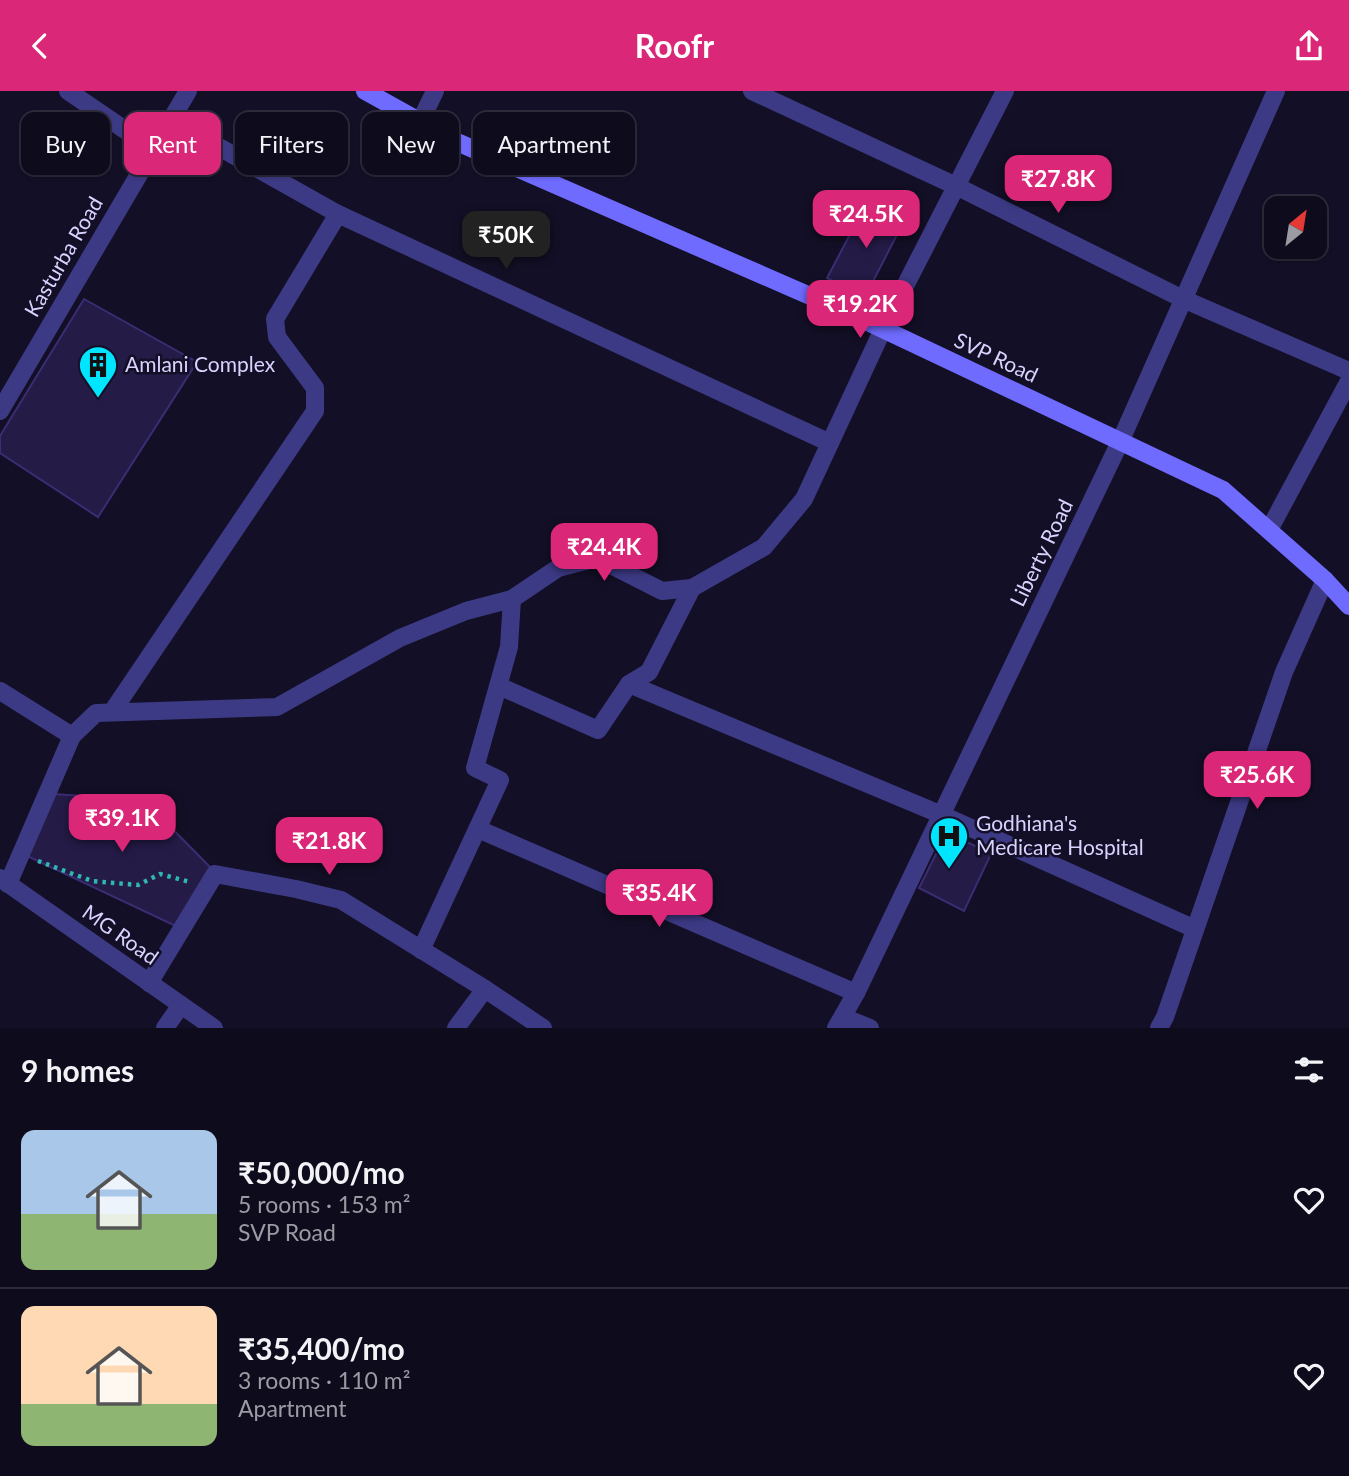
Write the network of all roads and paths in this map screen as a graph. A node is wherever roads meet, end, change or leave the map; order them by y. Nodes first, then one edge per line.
1 (68, 91) edge
2 (188, 91) edge
3 (365, 91) edge
4 (435, 91) edge
5 (752, 91) edge
6 (1005, 91) edge
7 (1276, 91) edge
8 (176, 112) edge
9 (402, 112) edge
10 (425, 112) edge
11 (124, 129) edge
12 (459, 143) edge
13 (221, 148) edge
14 (138, 175) edge
15 (956, 186) junction
16 (338, 214) junction
17 (1183, 299) junction
18 (883, 330) junction
19 (1349, 371) edge
20 (1349, 381) edge
21 (0, 411) edge
22 (1120, 442) junction
23 (830, 443) junction
24 (1269, 530) junction
25 (1325, 580) junction
26 (692, 588) junction
27 (512, 599) junction
28 (1349, 606) edge
29 (629, 684) junction
30 (499, 686) junction
31 (0, 691) edge
32 (112, 712) junction
33 (72, 736) junction
34 (942, 814) junction
35 (478, 829) junction
36 (21, 853) junction
37 (4, 881) edge
38 (208, 886) junction
39 (1195, 929) junction
40 (421, 950) junction
41 (149, 983) junction
42 (485, 989) junction
43 (856, 993) junction
44 (181, 1005) junction
45 (840, 1023) edge
46 (165, 1028) edge
47 (214, 1028) edge
48 (456, 1028) edge
49 (543, 1028) edge
50 (870, 1028) edge
51 (1159, 1028) edge

1 - 11 street
2 - 8 street, Kasturba Road
3 - 9 main road, SVP Road
4 - 10 street
5 - 15 street
6 - 15 street
7 - 17 street, Liberty Road
12 - 18 main road, SVP Road
13 - 16 street
14 - 21 street, Kasturba Road
15 - 17 street
15 - 18 street
16 - 23 street
16 - 32 street
17 - 19 street
17 - 22 street, Liberty Road
18 - 22 main road, SVP Road
18 - 23 street
20 - 24 street
22 - 24 main road, SVP Road
22 - 34 street, Liberty Road
23 - 26 street
24 - 25 main road, SVP Road
25 - 28 main road, SVP Road
25 - 39 street
26 - 27 street
26 - 29 street
27 - 30 street
27 - 32 street
29 - 30 street
29 - 34 street
30 - 35 street
31 - 33 street
32 - 33 street
33 - 36 street
34 - 39 street
34 - 43 street, Liberty Road
35 - 40 street
35 - 43 street
36 - 37 street
36 - 38 path
37 - 41 street, MG Road
38 - 40 street
38 - 41 street
39 - 51 street
40 - 42 street
41 - 44 street, MG Road
42 - 48 street
42 - 49 street
43 - 45 street, Liberty Road
44 - 46 street
44 - 47 street, MG Road
45 - 50 street

